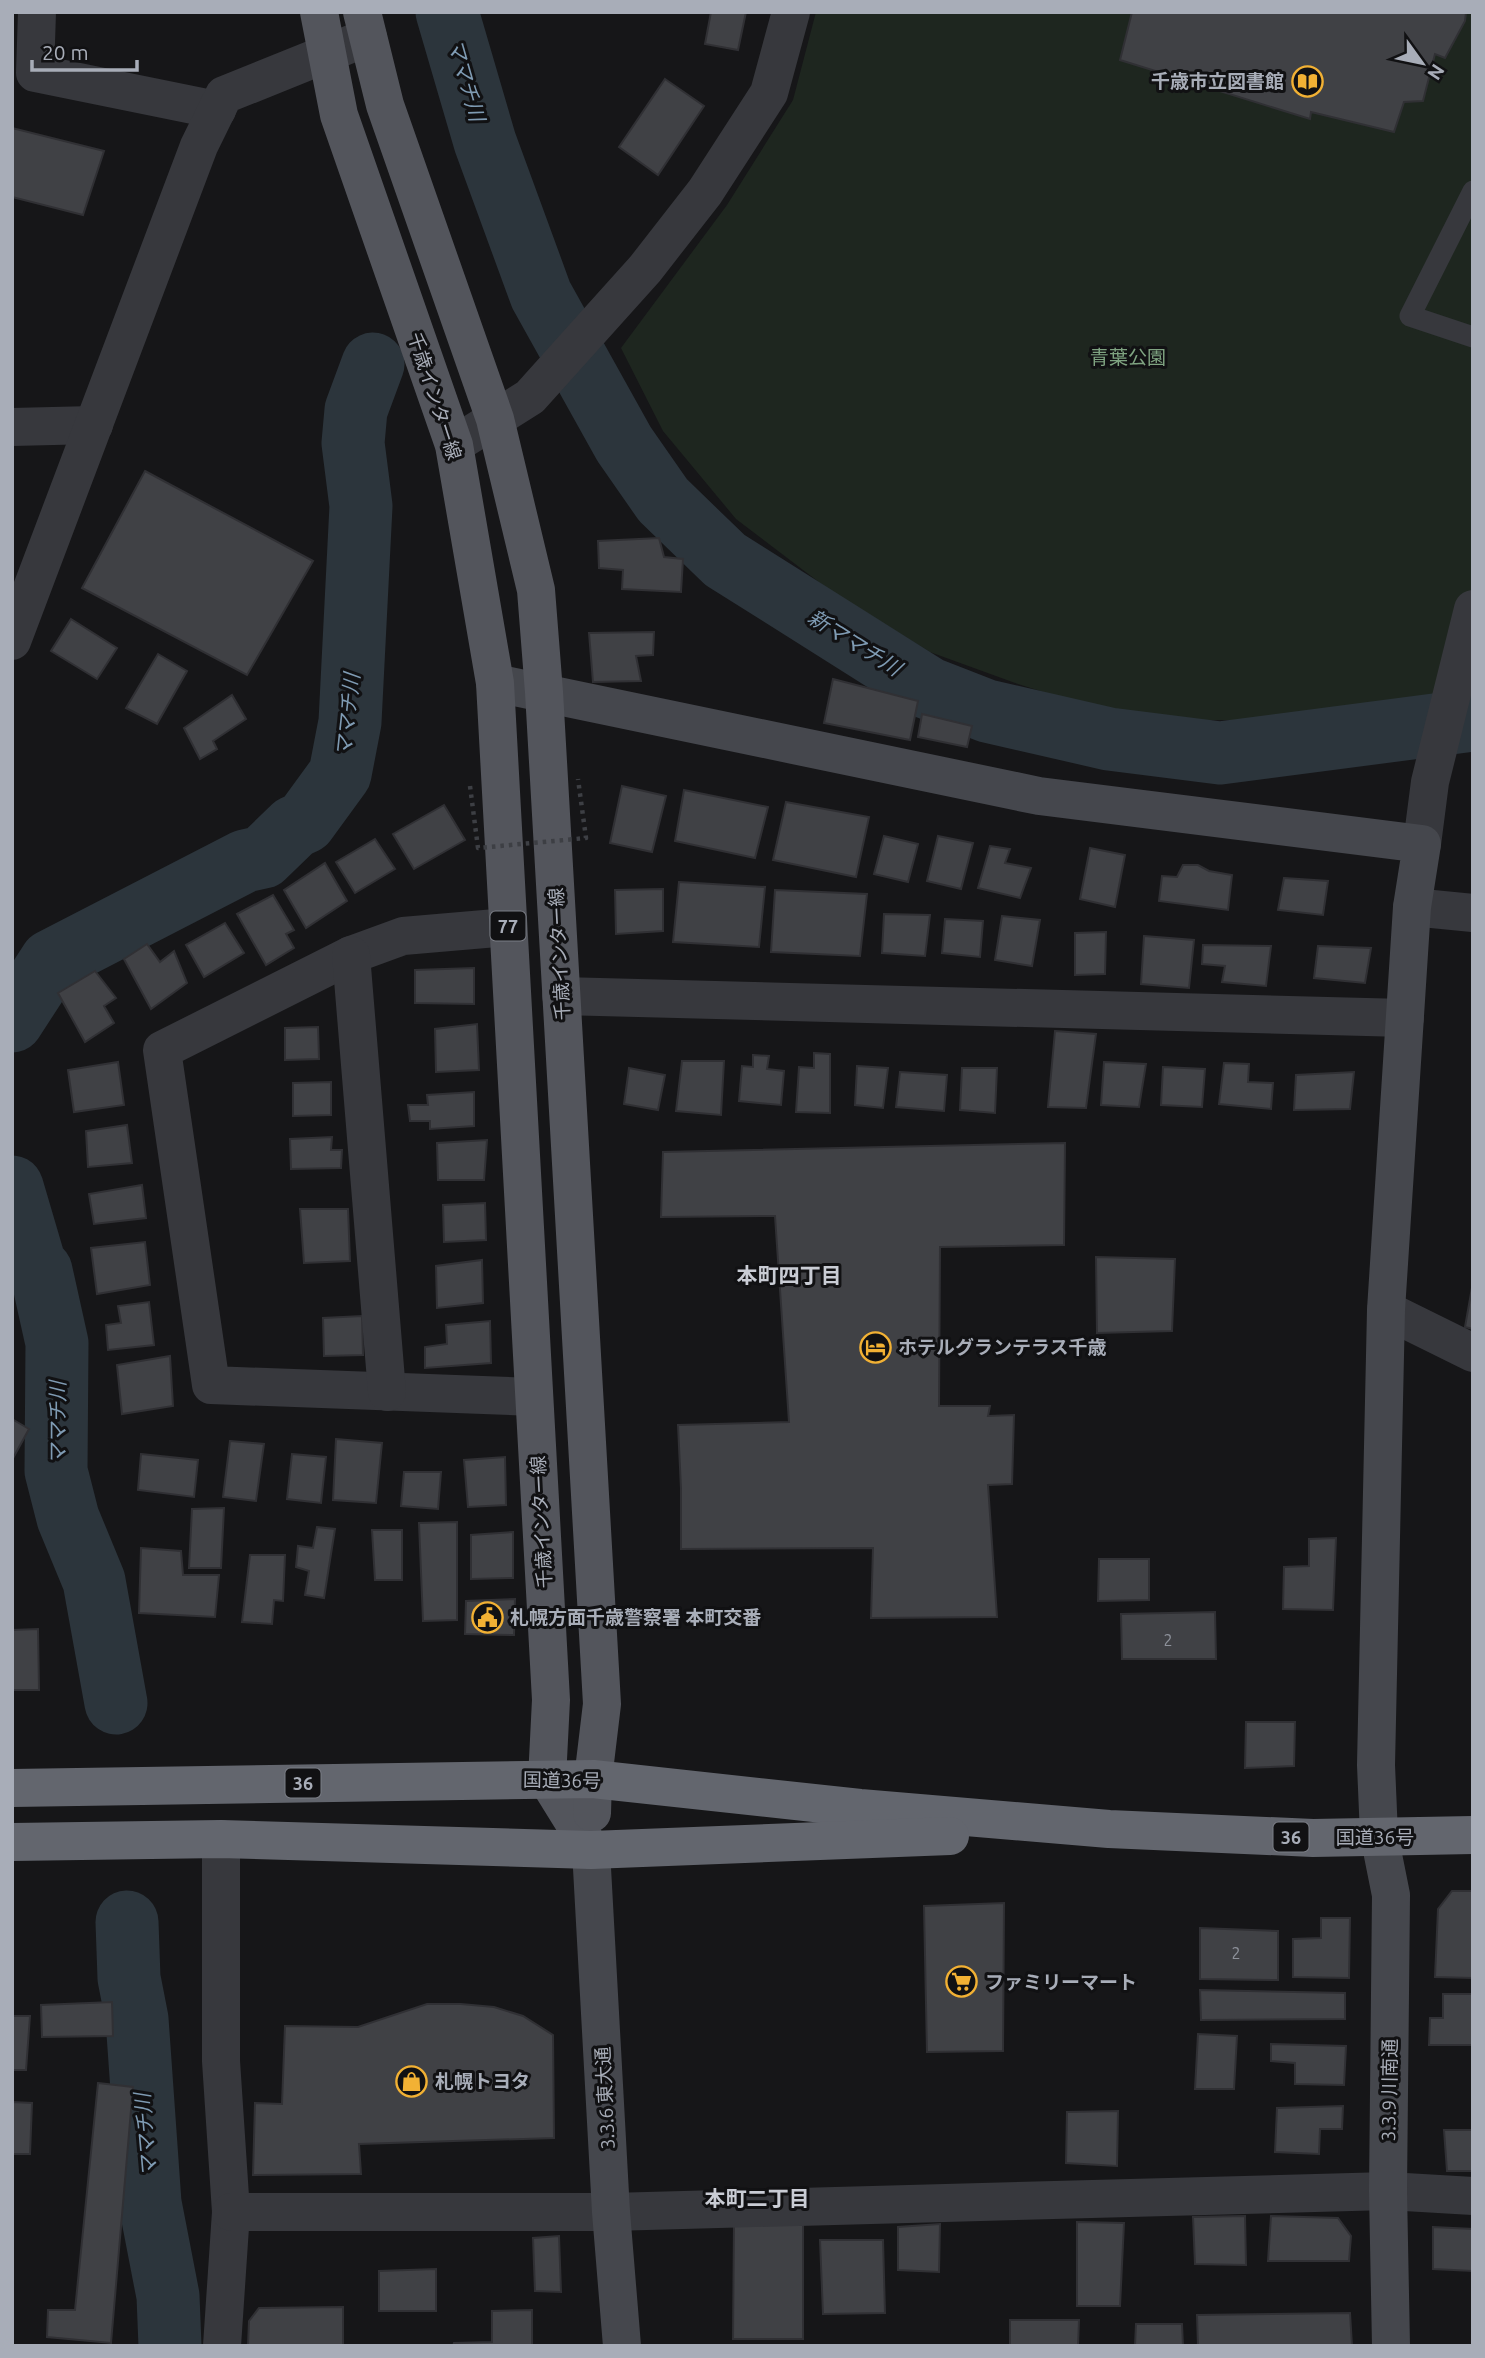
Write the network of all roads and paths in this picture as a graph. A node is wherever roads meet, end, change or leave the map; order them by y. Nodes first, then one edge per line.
1 (37, 12) edge
2 (318, 12) edge
3 (791, 12) edge
4 (365, 24) edge
5 (327, 52) junction
6 (217, 110) junction
7 (1473, 191) edge
8 (1473, 337) edge
9 (495, 419) junction
10 (94, 425) junction
11 (12, 426) edge
12 (454, 445) junction
13 (1472, 610) edge
14 (12, 641) edge
15 (495, 683) junction
16 (544, 692) junction
17 (578, 779) dead end
18 (470, 786) dead end
19 (1422, 844) junction
20 (1412, 906) junction
21 (1473, 913) edge
22 (508, 927) junction
23 (351, 955) junction
24 (561, 996) junction
25 (1405, 1018) junction
26 (1386, 1310) junction
27 (1473, 1353) edge
28 (387, 1392) junction
29 (534, 1397) junction
30 (547, 1779) junction
31 (593, 1779) junction
32 (12, 1787) edge
33 (1110, 1829) junction
34 (1473, 1835) edge
35 (1379, 1836) junction
36 (221, 1839) junction
37 (12, 1842) edge
38 (591, 1850) junction
39 (1388, 2191) junction
40 (1473, 2196) edge
41 (231, 2212) junction
42 (611, 2212) junction
43 (222, 2346) edge
44 (622, 2346) edge
45 (1391, 2346) edge

1 - 6 street
2 - 5 main road, 千歳インター線 / 77
3 - 9 street
4 - 5 street
4 - 9 main road, 千歳インター線
5 - 6 street
5 - 12 main road, 千歳インター線 / 77
6 - 10 street
7 - 8 lane
9 - 12 street
9 - 16 main road, 千歳インター線
10 - 11 street
10 - 14 street
12 - 15 main road, 千歳インター線 / 77
13 - 19 street
15 - 16 street
15 - 22 main road, 千歳インター線 / 77
16 - 19 street
16 - 24 main road, 千歳インター線
17 - 18 path, bridge
19 - 20 street, 3.3.9 川南通
20 - 21 street
20 - 25 street, 3.3.9 川南通
22 - 23 street
22 - 29 main road, 千歳インター線 / 77
23 - 28 street
23 - 28 street
24 - 25 street
24 - 31 main road, 千歳インター線
25 - 26 street, 3.3.9 川南通
26 - 27 street
26 - 35 street, 3.3.9 川南通
28 - 29 street
29 - 30 main road, 千歳インター線 / 77
30 - 31 highway, 国道36号 / 36
30 - 32 highway, 国道36号 / 36
30 - 38 main road
31 - 33 highway, 国道36号 / 36
31 - 38 main road, 千歳インター線
33 - 35 highway, 国道36号 / 36
33 - 38 highway, 国道36号 / 36
34 - 35 highway, 国道36号 / 36
35 - 39 street, 3.3.9 川南通
36 - 37 highway, 国道36号 / 36
36 - 38 highway, 国道36号 / 36
36 - 41 street
38 - 42 street, 3.3.6 東大通
39 - 40 street
39 - 42 street
39 - 45 street, 3.3.9 川南通
41 - 42 street
41 - 43 street
42 - 44 street, 3.3.6 東大通

